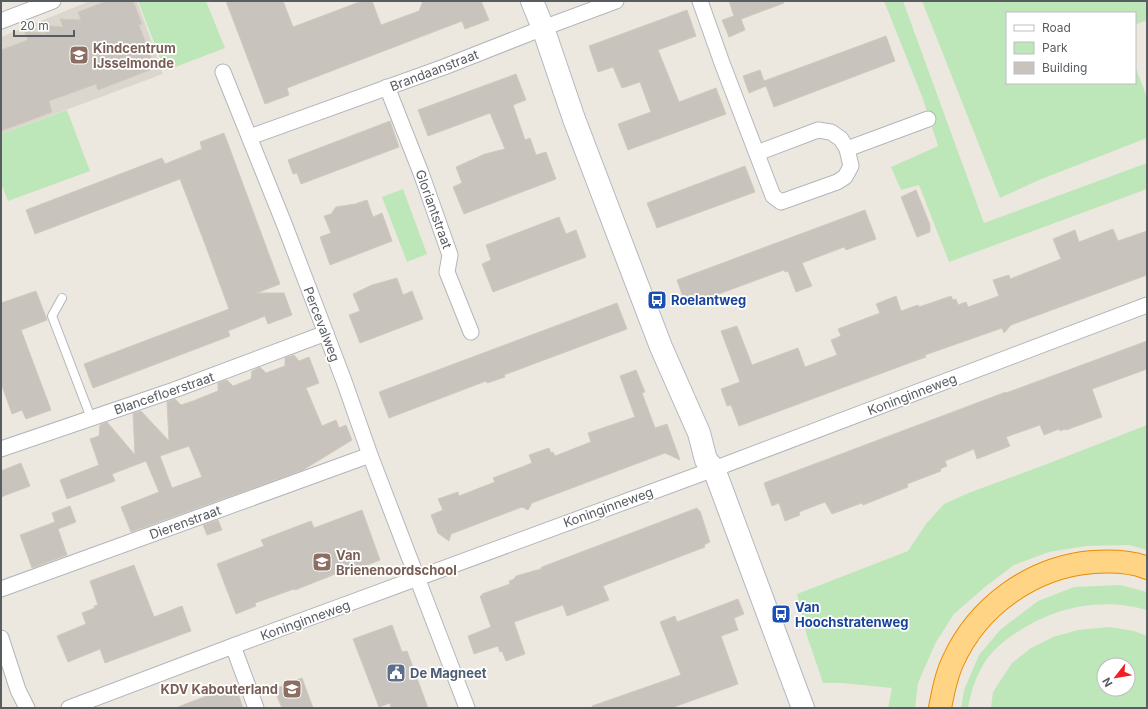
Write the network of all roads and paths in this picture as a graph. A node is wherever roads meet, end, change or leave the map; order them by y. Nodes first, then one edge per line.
1 (52, 1) edge
2 (532, 1) edge
3 (616, 1) edge
4 (700, 1) edge
5 (1, 21) edge
6 (543, 28) junction
7 (223, 72) dead end
8 (387, 88) junction
9 (928, 119) dead end
10 (250, 137) junction
11 (847, 149) junction
12 (757, 153) junction
13 (62, 298) dead end
14 (1147, 305) edge
15 (471, 332) dead end
16 (326, 333) junction
17 (91, 418) junction
18 (1, 449) edge
19 (370, 455) junction
20 (714, 469) junction
21 (1147, 568) edge
22 (417, 578) junction
23 (1, 589) edge
24 (1, 638) edge
25 (233, 646) junction
26 (27, 708) edge
27 (70, 708) edge
28 (256, 708) edge
29 (467, 708) edge
30 (803, 708) edge
31 (940, 708) edge

1 - 5 street
2 - 6 street
3 - 6 street, Brandaanstraat
4 - 12 street
6 - 8 street, Brandaanstraat
6 - 20 street
7 - 10 street, Percevalweg
8 - 10 street, Brandaanstraat
8 - 15 street, Gloriantstraat
9 - 11 street
10 - 16 street, Percevalweg
11 - 12 street
11 - 12 street
13 - 17 lane
14 - 20 street, Koninginneweg
16 - 17 street, Blancefloerstraat
16 - 19 street, Percevalweg
17 - 18 street, Blancefloerstraat
19 - 22 street, Percevalweg
19 - 23 street, Dierenstraat
20 - 22 street, Koninginneweg
20 - 30 street
21 - 31 highway
22 - 25 street, Koninginneweg
22 - 29 street, Percevalweg
24 - 26 street
25 - 27 street, Koninginneweg
25 - 28 street

